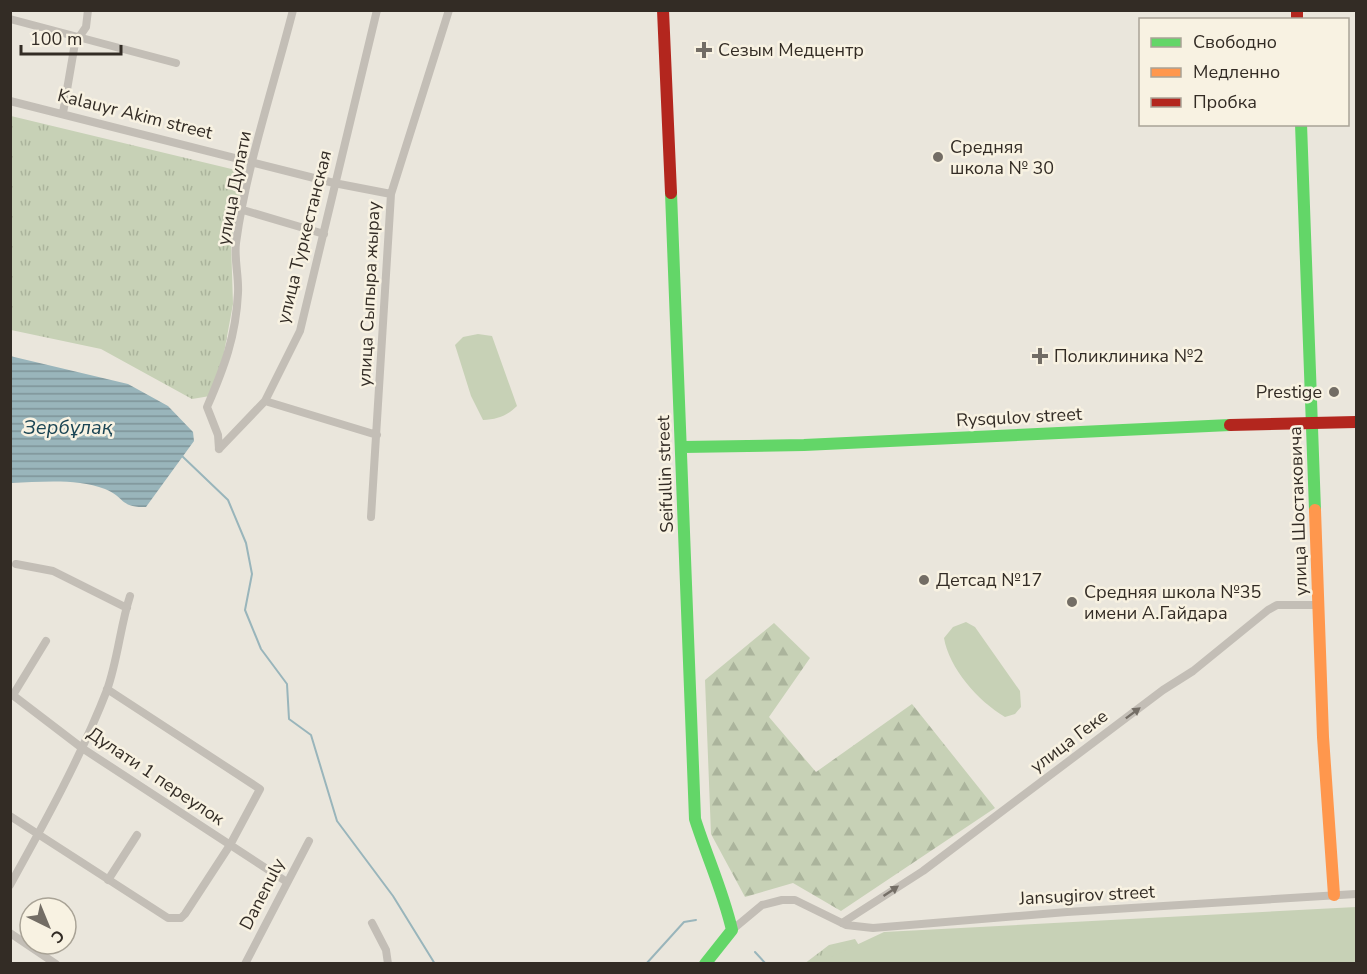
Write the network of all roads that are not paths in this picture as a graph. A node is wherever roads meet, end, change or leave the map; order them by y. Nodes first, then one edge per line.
1 (88, 10) edge
2 (293, 10) edge
3 (377, 10) edge
4 (449, 10) edge
5 (663, 10) edge
6 (10, 19) edge
7 (81, 35) junction
8 (176, 63) dead end
9 (10, 101) edge
10 (63, 113) junction
11 (1301, 126) edge
12 (254, 161) junction
13 (334, 183) junction
14 (391, 194) junction
15 (243, 210) junction
16 (324, 234) junction
17 (265, 401) junction
18 (1312, 421) junction
19 (1356, 422) edge
20 (377, 435) junction
21 (683, 447) junction
22 (219, 449) joint
23 (371, 517) dead end
24 (16, 564) dead end
25 (130, 596) dead end
26 (1319, 605) junction
27 (127, 608) junction
28 (46, 642) dead end
29 (107, 689) junction
30 (12, 694) edge
31 (82, 748) junction
32 (10, 816) edge
33 (37, 834) junction
34 (137, 836) dead end
35 (309, 841) dead end
36 (230, 845) junction
37 (108, 880) junction
38 (287, 882) junction
39 (10, 885) edge
40 (1356, 894) edge
41 (1335, 896) junction
42 (372, 923) dead end
43 (843, 923) junction
44 (732, 930) junction
45 (10, 933) edge
46 (56, 963) edge
47 (245, 963) edge
48 (388, 963) edge
49 (705, 963) edge

1 - 7 street
2 - 12 street, улица Дулати
3 - 13 street, улица Туркестанская
4 - 14 street, улица Сыпыра жырау
5 - 21 street, Seifullin street
6 - 7 street
7 - 8 street
7 - 10 street
9 - 10 street, Kalauyr Akim street
10 - 12 street, Kalauyr Akim street
11 - 18 street, улица Шостаковича
12 - 13 street, Kalauyr Akim street
12 - 15 street, улица Дулати
13 - 14 street, Kalauyr Akim street
13 - 16 street, улица Туркестанская
14 - 20 street, улица Сыпыра жырау
15 - 16 street
15 - 22 street, улица Дулати
16 - 17 street, улица Туркестанская
17 - 20 street
17 - 22 street, улица Туркестанская
18 - 19 street, Rysqulov street
18 - 21 street, Rysqulov street
18 - 26 street, улица Шостаковича
20 - 23 street, улица Сыпыра жырау
21 - 44 street, Seifullin street
24 - 27 street
25 - 27 street
26 - 41 street, улица Шостаковича
43 -> 26 street, улица Геке
27 - 29 street
28 - 30 street
29 - 31 street
29 - 36 street
30 - 31 street, Дулати 1 переулок
31 - 33 street
31 - 36 street, Дулати 1 переулок
32 - 33 street
33 - 37 street
33 - 39 street
34 - 37 street
35 - 38 street, Danenuly
36 - 37 street
36 - 38 street, Дулати 1 переулок
38 - 47 street, Danenuly
40 - 41 street, Jansugirov street
41 - 43 street, Jansugirov street
42 - 48 street
43 - 44 street, Jansugirov street
44 - 49 street
45 - 46 street

